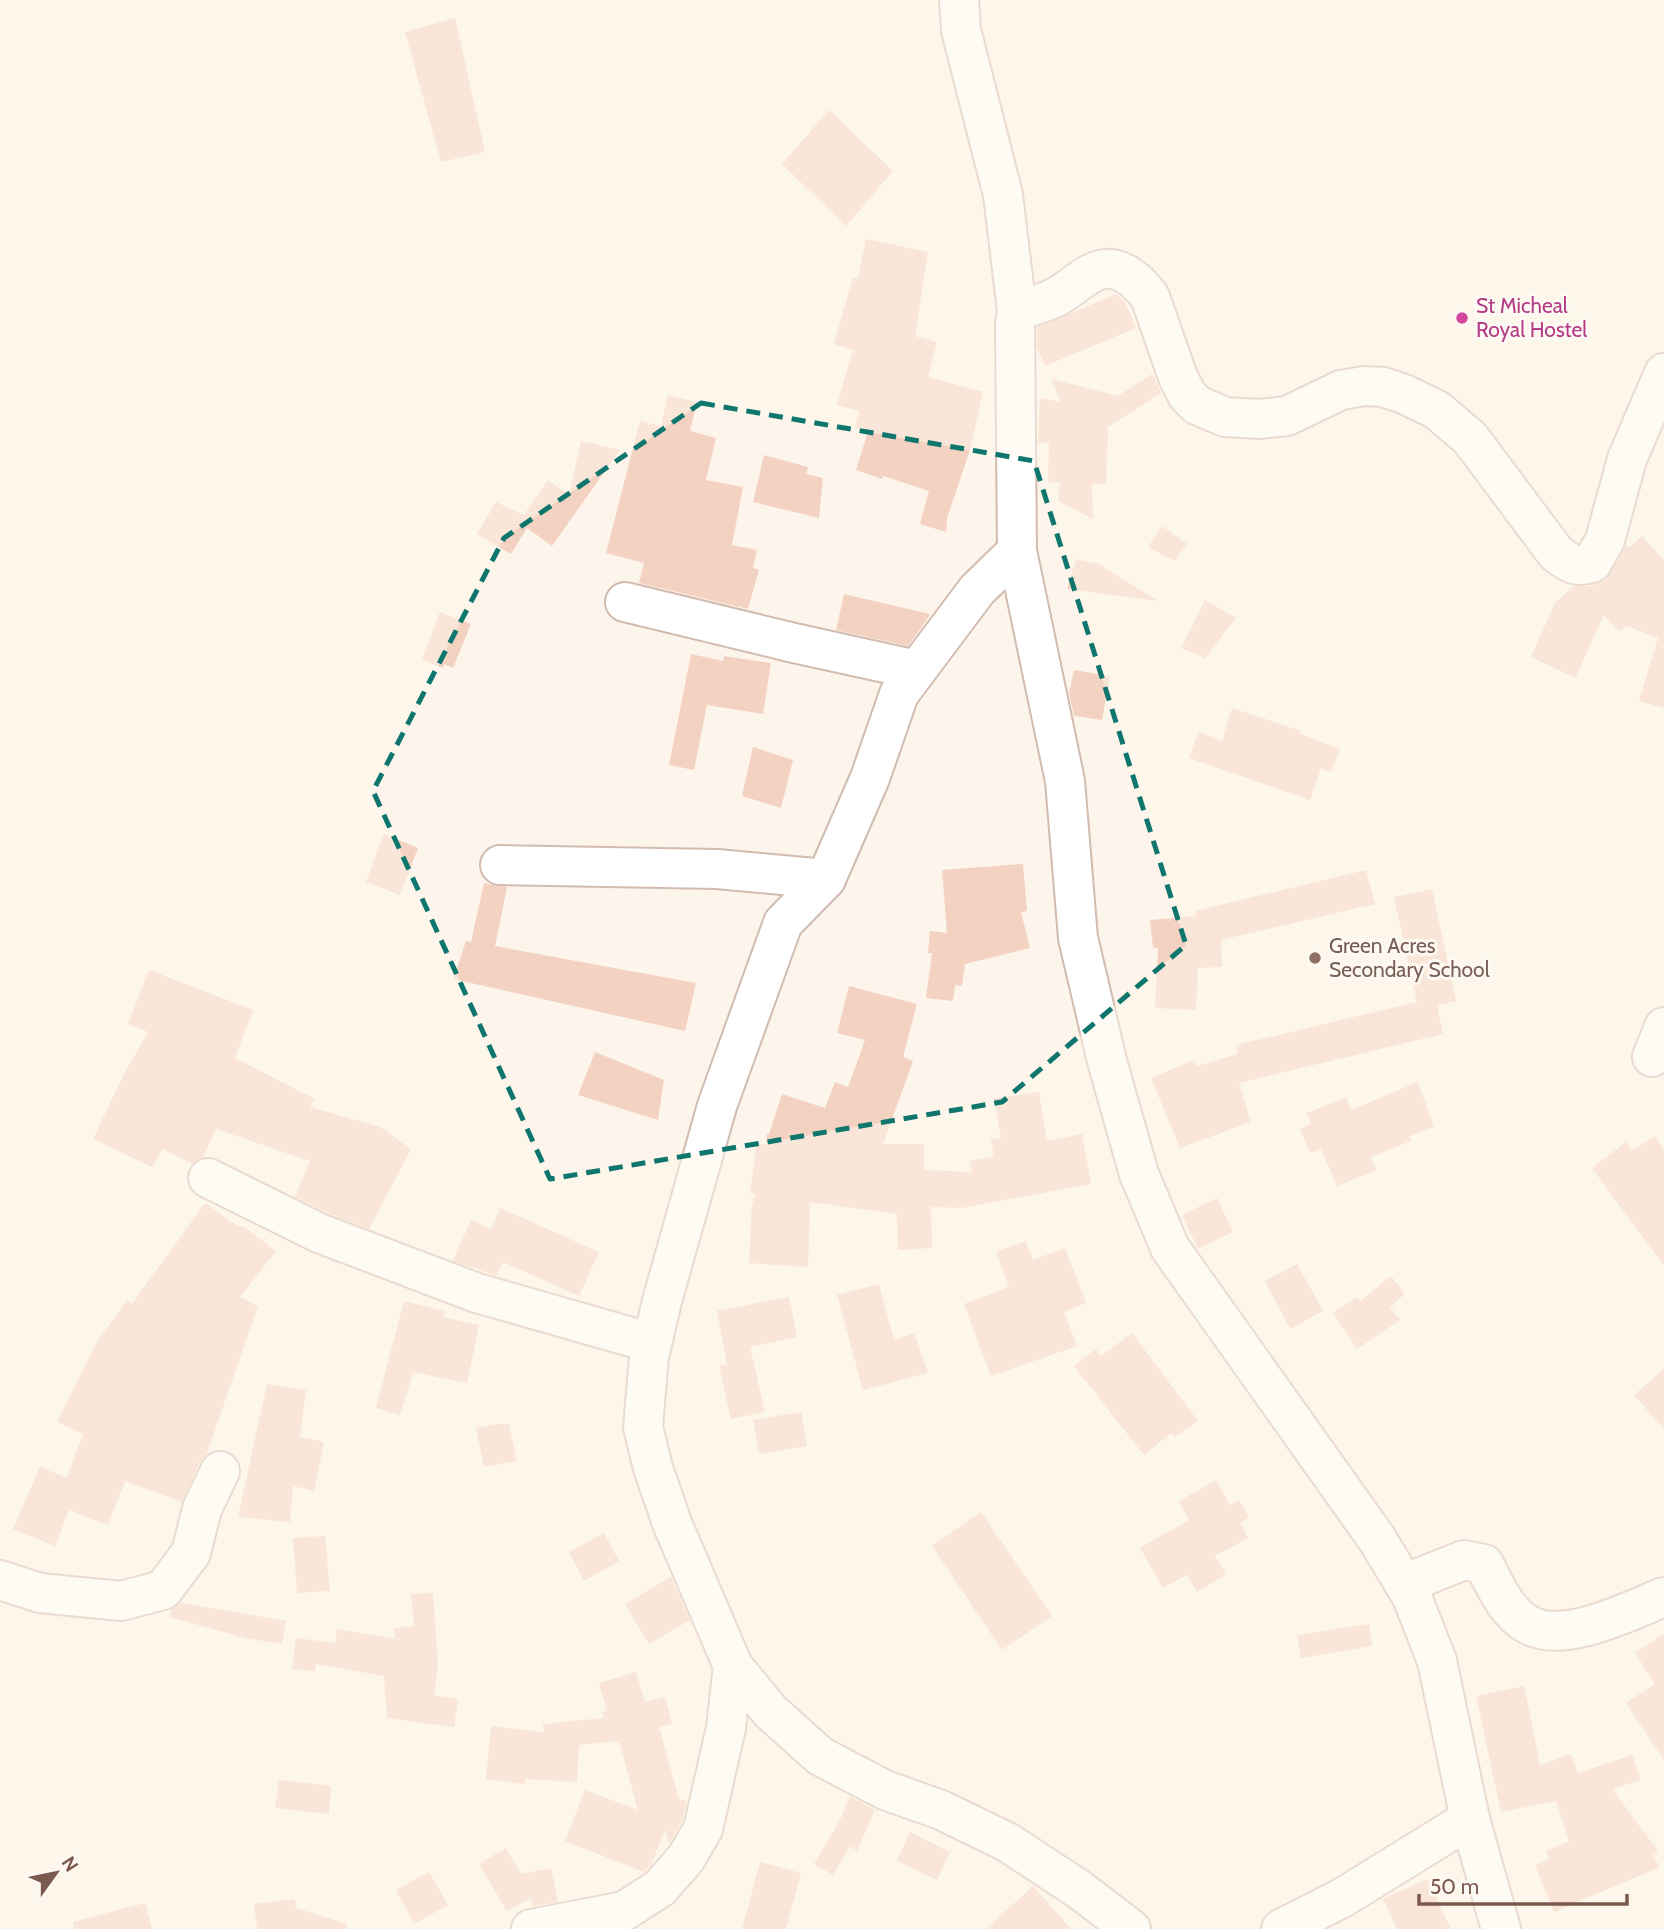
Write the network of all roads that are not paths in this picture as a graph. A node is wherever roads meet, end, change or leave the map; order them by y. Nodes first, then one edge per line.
1 (959, 0) edge
2 (1017, 311) junction
3 (1664, 373) edge
4 (1017, 551) junction
5 (625, 602) dead end
6 (918, 670) junction
7 (500, 865) dead end
8 (826, 879) junction
9 (208, 1178) dead end
10 (652, 1343) junction
11 (220, 1471) dead end
12 (0, 1580) edge
13 (1404, 1584) junction
14 (1664, 1597) edge
15 (733, 1666) junction
16 (1470, 1819) junction
17 (531, 1929) edge
18 (1131, 1929) edge
19 (1281, 1929) edge
20 (1501, 1929) edge

1 - 2 street
2 - 3 street
2 - 4 street
4 - 6 street
4 - 13 street
5 - 6 street
6 - 8 street
7 - 8 street
8 - 10 street
9 - 10 street
10 - 15 street
11 - 12 street
13 - 14 street
13 - 16 street
15 - 17 street
15 - 18 street
16 - 19 street
16 - 20 street

